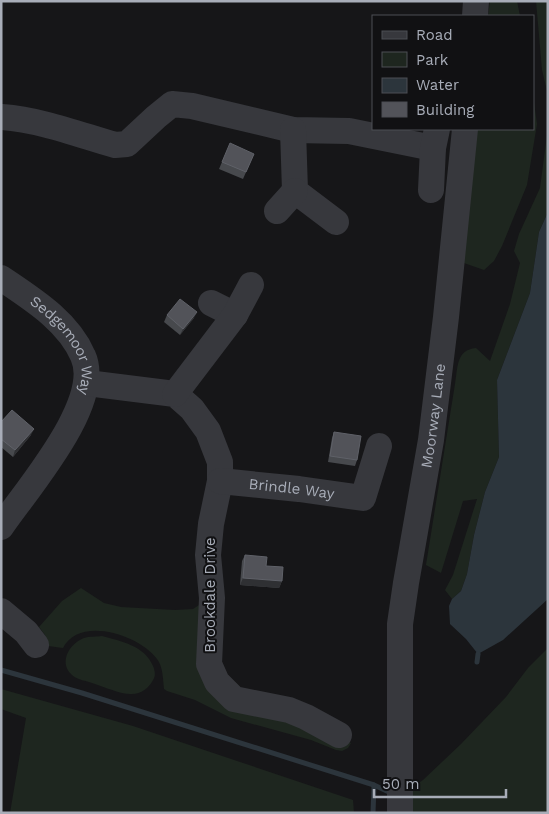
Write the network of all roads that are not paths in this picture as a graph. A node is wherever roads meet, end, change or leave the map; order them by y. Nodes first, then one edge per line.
1 (476, 1) edge
2 (475, 15) edge
3 (2, 116) edge
4 (294, 130) junction
5 (465, 130) edge
6 (1, 132) edge
7 (435, 139) edge
8 (431, 190) dead end
9 (295, 191) junction
10 (277, 211) dead end
11 (336, 222) dead end
12 (1, 278) edge
13 (251, 285) dead end
14 (211, 303) dead end
15 (236, 315) junction
16 (87, 383) junction
17 (175, 394) junction
18 (379, 446) dead end
19 (220, 481) junction
20 (1, 527) edge
21 (1, 611) edge
22 (36, 645) dead end
23 (339, 735) dead end
24 (400, 801) edge

1 - 2 street
3 - 4 street
3 - 6 street
4 - 7 street
4 - 9 street
5 - 24 street, Moorway Lane
7 - 8 street
9 - 10 street
9 - 11 street
12 - 16 street, Sedgemoor Way
13 - 15 street
14 - 15 street
15 - 17 street
16 - 17 street
16 - 20 street, Sedgemoor Way
17 - 19 street, Brookdale Drive
18 - 19 street, Brindle Way
19 - 23 street, Brookdale Drive
21 - 22 street

